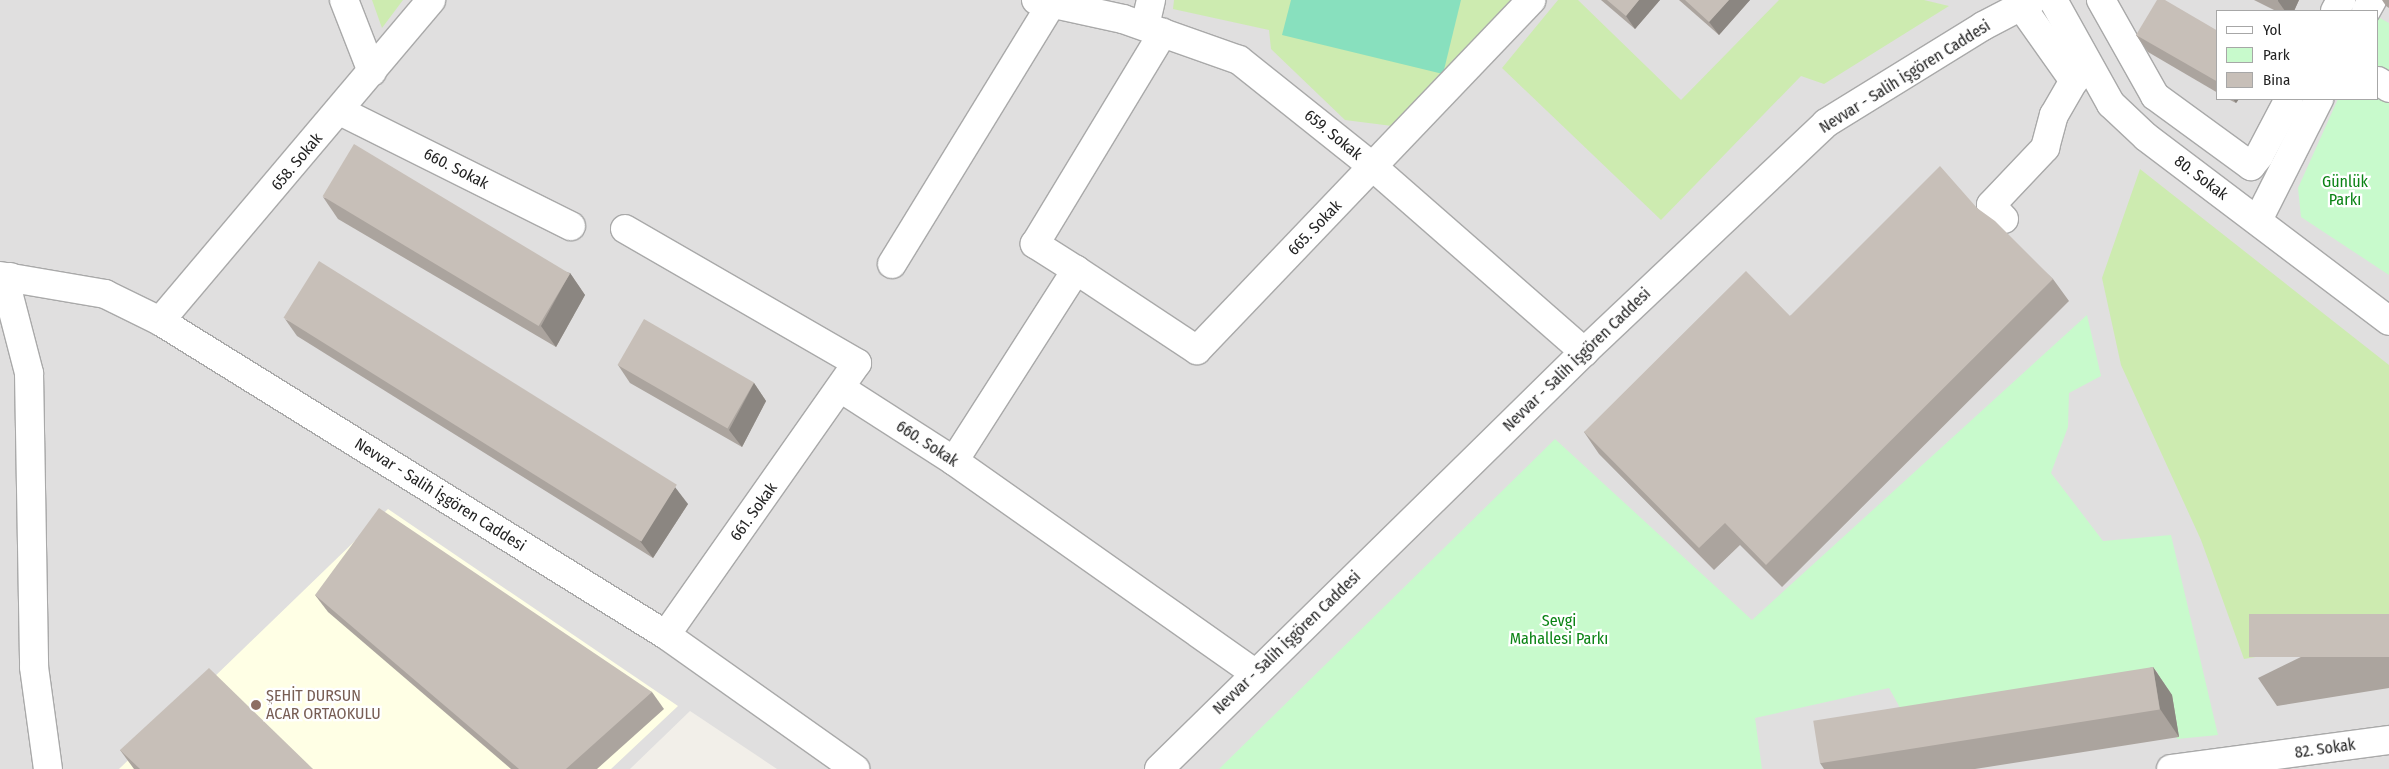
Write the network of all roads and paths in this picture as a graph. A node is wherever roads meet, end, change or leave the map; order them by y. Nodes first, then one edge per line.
1 (344, 0) edge
2 (431, 0) edge
3 (1150, 0) edge
4 (1530, 0) edge
5 (2053, 0) edge
6 (2100, 0) edge
7 (1044, 2) edge
8 (2027, 3) edge
9 (1154, 30) junction
10 (372, 72) junction
11 (2289, 100) edge
12 (2318, 100) edge
13 (340, 111) junction
14 (1373, 167) junction
15 (2004, 219) dead end
16 (2258, 220) junction
17 (571, 226) dead end
18 (625, 229) dead end
19 (892, 264) dead end
20 (1076, 270) junction
21 (5, 277) edge
22 (160, 321) junction
23 (2389, 321) edge
24 (1584, 352) junction
25 (842, 389) junction
26 (954, 461) junction
27 (666, 635) junction
28 (1255, 673) junction
29 (2389, 740) edge
30 (2320, 760) edge
31 (48, 769) edge
32 (855, 769) edge
33 (1159, 769) edge
34 (2171, 769) edge

1 - 10 street
2 - 10 street, 658. Sokak
3 - 9 street
4 - 14 street, 665. Sokak
5 - 16 street, 80. Sokak
6 - 11 street
7 - 9 street, 659. Sokak
7 - 19 street
8 - 15 street
8 - 24 street, Nevvar - Salih İşgören Caddesi
9 - 14 street, 659. Sokak
9 - 20 street
10 - 13 street, 658. Sokak
12 - 16 street
13 - 17 street, 660. Sokak
13 - 22 street, 658. Sokak
14 - 20 street, 665. Sokak
14 - 24 street, 659. Sokak
16 - 23 street, 80. Sokak
18 - 25 street
20 - 26 street
21 - 22 street, Nevvar - Salih İşgören Caddesi
21 - 31 street
22 - 27 street, Nevvar - Salih İşgören Caddesi
24 - 28 street, Nevvar - Salih İşgören Caddesi
25 - 26 street, 660. Sokak
25 - 27 street, 661. Sokak
26 - 28 street, 660. Sokak
27 - 32 street, Nevvar - Salih İşgören Caddesi
28 - 33 street, Nevvar - Salih İşgören Caddesi
29 - 30 street, 82. Sokak
30 - 34 street, 82. Sokak

